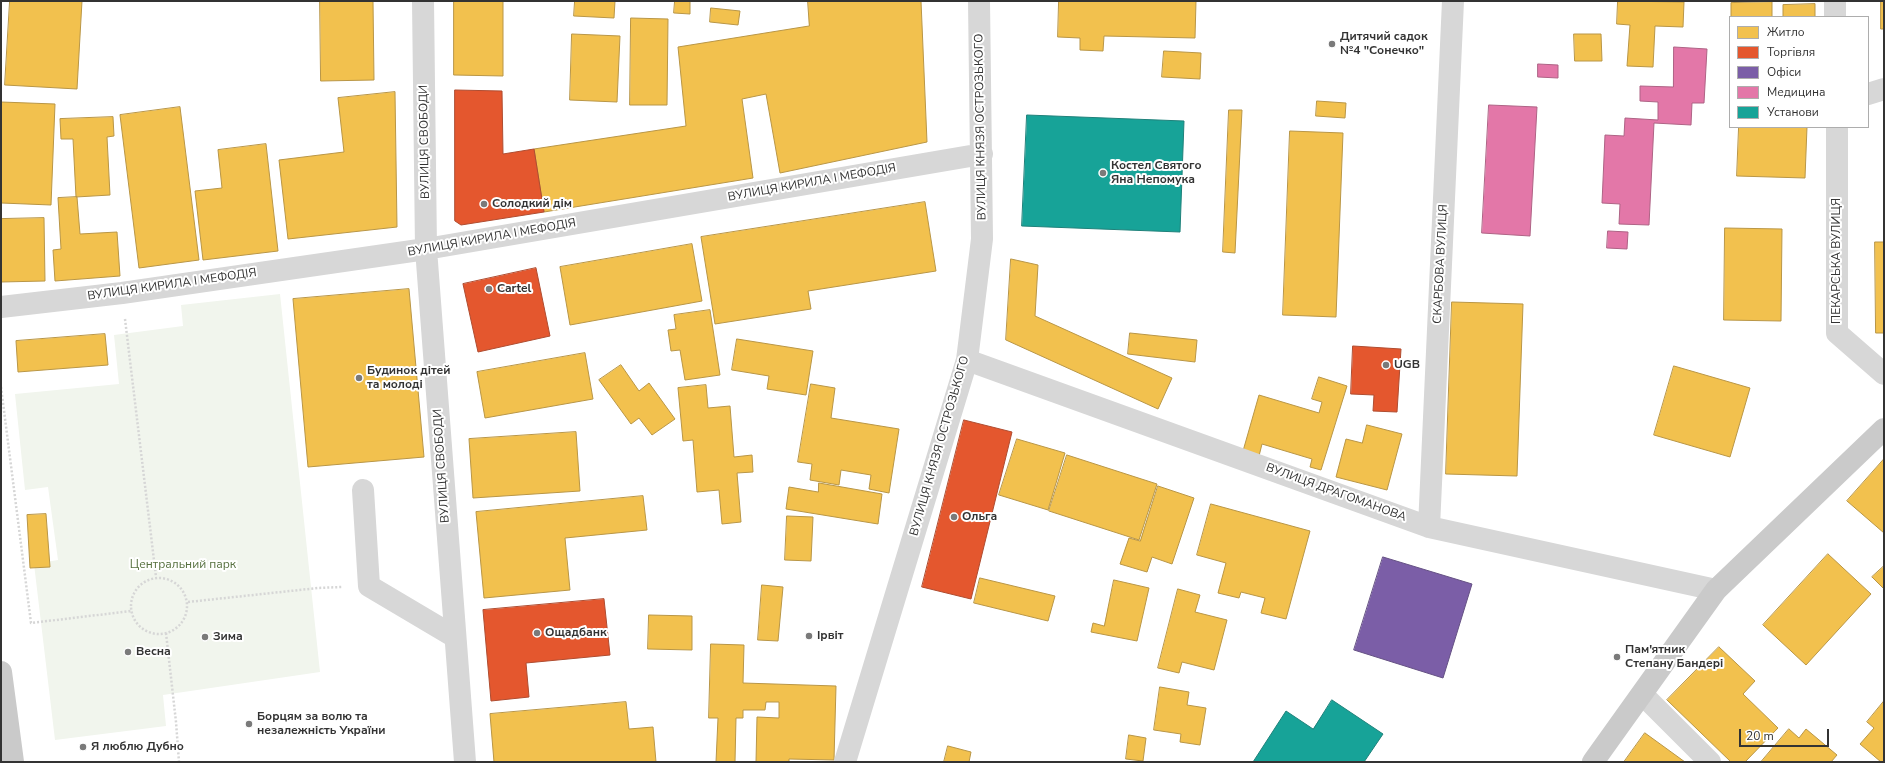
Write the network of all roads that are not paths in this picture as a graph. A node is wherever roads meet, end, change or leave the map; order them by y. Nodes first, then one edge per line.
1 (423, 1) edge
2 (979, 1) edge
3 (1453, 1) edge
4 (1835, 1) edge
5 (1835, 16) edge
6 (1884, 89) edge
7 (1869, 94) edge
8 (1837, 128) edge
9 (982, 154) junction
10 (426, 249) junction
11 (1, 307) edge
12 (967, 360) junction
13 (1884, 374) edge
14 (1884, 429) edge
15 (363, 490) dead end
16 (1429, 527) junction
17 (1716, 590) junction
18 (455, 637) junction
19 (1, 672) edge
20 (1642, 694) junction
21 (13, 762) edge
22 (465, 762) edge
23 (845, 762) edge
24 (1593, 762) edge
25 (1710, 762) edge

1 - 10 street, ВУЛИЦЯ СВОБОДИ
2 - 9 street, ВУЛИЦЯ КНЯЗЯ ОСТРОЗЬКОГО
3 - 16 street, СКАРБОВА ВУЛИЦЯ
4 - 5 street
6 - 7 street
8 - 13 street, ПЕКАРСЬКА ВУЛИЦЯ
9 - 10 street, ВУЛИЦЯ КИРИЛА І МЕФОДІЯ
9 - 12 street, ВУЛИЦЯ КНЯЗЯ ОСТРОЗЬКОГО
10 - 11 street, ВУЛИЦЯ КИРИЛА І МЕФОДІЯ
10 - 18 street, ВУЛИЦЯ СВОБОДИ
12 - 16 street, ВУЛИЦЯ ДРАГОМАНОВА
12 - 23 street, ВУЛИЦЯ КНЯЗЯ ОСТРОЗЬКОГО
14 - 17 main road
15 - 18 street
16 - 17 street, ВУЛИЦЯ ДРАГОМАНОВА
17 - 20 main road
18 - 22 street, ВУЛИЦЯ СВОБОДИ
19 - 21 main road
20 - 24 main road
20 - 25 street

